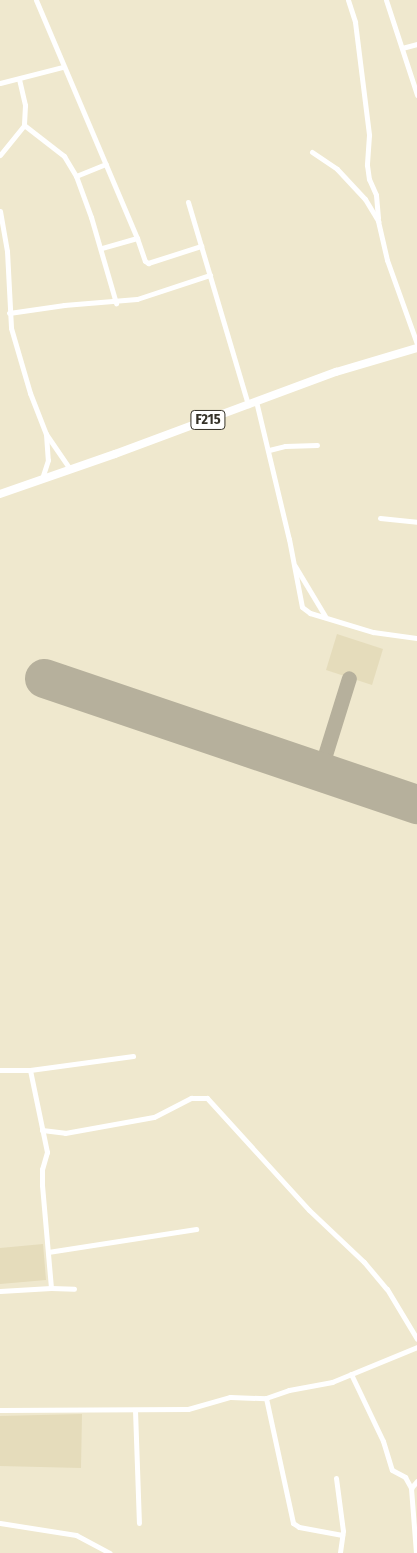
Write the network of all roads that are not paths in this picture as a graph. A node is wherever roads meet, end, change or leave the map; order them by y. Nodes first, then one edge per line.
1 (36, 0) edge
2 (348, 0) edge
3 (386, 0) edge
4 (417, 44) edge
5 (402, 48) junction
6 (63, 68) junction
7 (19, 79) junction
8 (0, 83) edge
9 (417, 94) edge
10 (24, 125) junction
11 (312, 152) dead end
12 (0, 155) edge
13 (106, 164) junction
14 (76, 176) junction
15 (188, 202) dead end
16 (0, 211) edge
17 (378, 221) junction
18 (137, 238) junction
19 (201, 246) junction
20 (101, 248) junction
21 (210, 275) junction
22 (116, 303) junction
23 (9, 312) junction
24 (417, 344) edge
25 (417, 348) edge
26 (252, 403) junction
27 (46, 434) junction
28 (317, 445) dead end
29 (269, 450) junction
30 (70, 469) junction
31 (42, 479) junction
32 (0, 494) edge
33 (380, 518) dead end
34 (417, 522) edge
35 (294, 565) junction
36 (325, 616) junction
37 (417, 638) edge
38 (132, 1056) dead end
39 (0, 1070) edge
40 (30, 1070) junction
41 (42, 1130) junction
42 (196, 1229) dead end
43 (48, 1252) junction
44 (51, 1288) junction
45 (74, 1289) dead end
46 (0, 1291) edge
47 (417, 1339) edge
48 (417, 1347) edge
49 (351, 1374) junction
50 (266, 1398) junction
51 (0, 1410) edge
52 (135, 1410) junction
53 (336, 1478) dead end
54 (417, 1482) edge
55 (411, 1488) junction
56 (0, 1523) edge
57 (140, 1523) dead end
58 (342, 1535) junction
59 (110, 1553) edge
60 (340, 1553) edge
61 (416, 1553) edge

1 - 6 street
2 - 17 street
3 - 5 street
4 - 5 street
5 - 9 street
6 - 7 street
6 - 13 street
7 - 8 street
7 - 10 street
10 - 12 street
10 - 14 street
11 - 17 street
13 - 14 street
13 - 18 street
14 - 20 street
15 - 19 street
16 - 23 street
17 - 24 street
18 - 19 street
18 - 20 street
19 - 21 street
20 - 22 street
21 - 22 street
21 - 26 street
22 - 23 street
23 - 27 street
25 - 26 main road, F215
26 - 29 street
26 - 30 main road, F215
27 - 30 street
27 - 31 street
28 - 29 street
29 - 35 street
30 - 31 main road, F215
31 - 32 main road, F215
33 - 34 street
35 - 36 street
35 - 36 street
36 - 37 street
38 - 40 street
39 - 40 street
40 - 41 street
41 - 43 street
41 - 47 street
42 - 43 street
43 - 44 street
44 - 45 street
44 - 46 street
48 - 49 street
49 - 50 street
49 - 55 street
50 - 52 street
50 - 58 street
51 - 52 street
52 - 57 street
53 - 58 street
54 - 55 street
55 - 61 street
56 - 59 street
58 - 60 street

